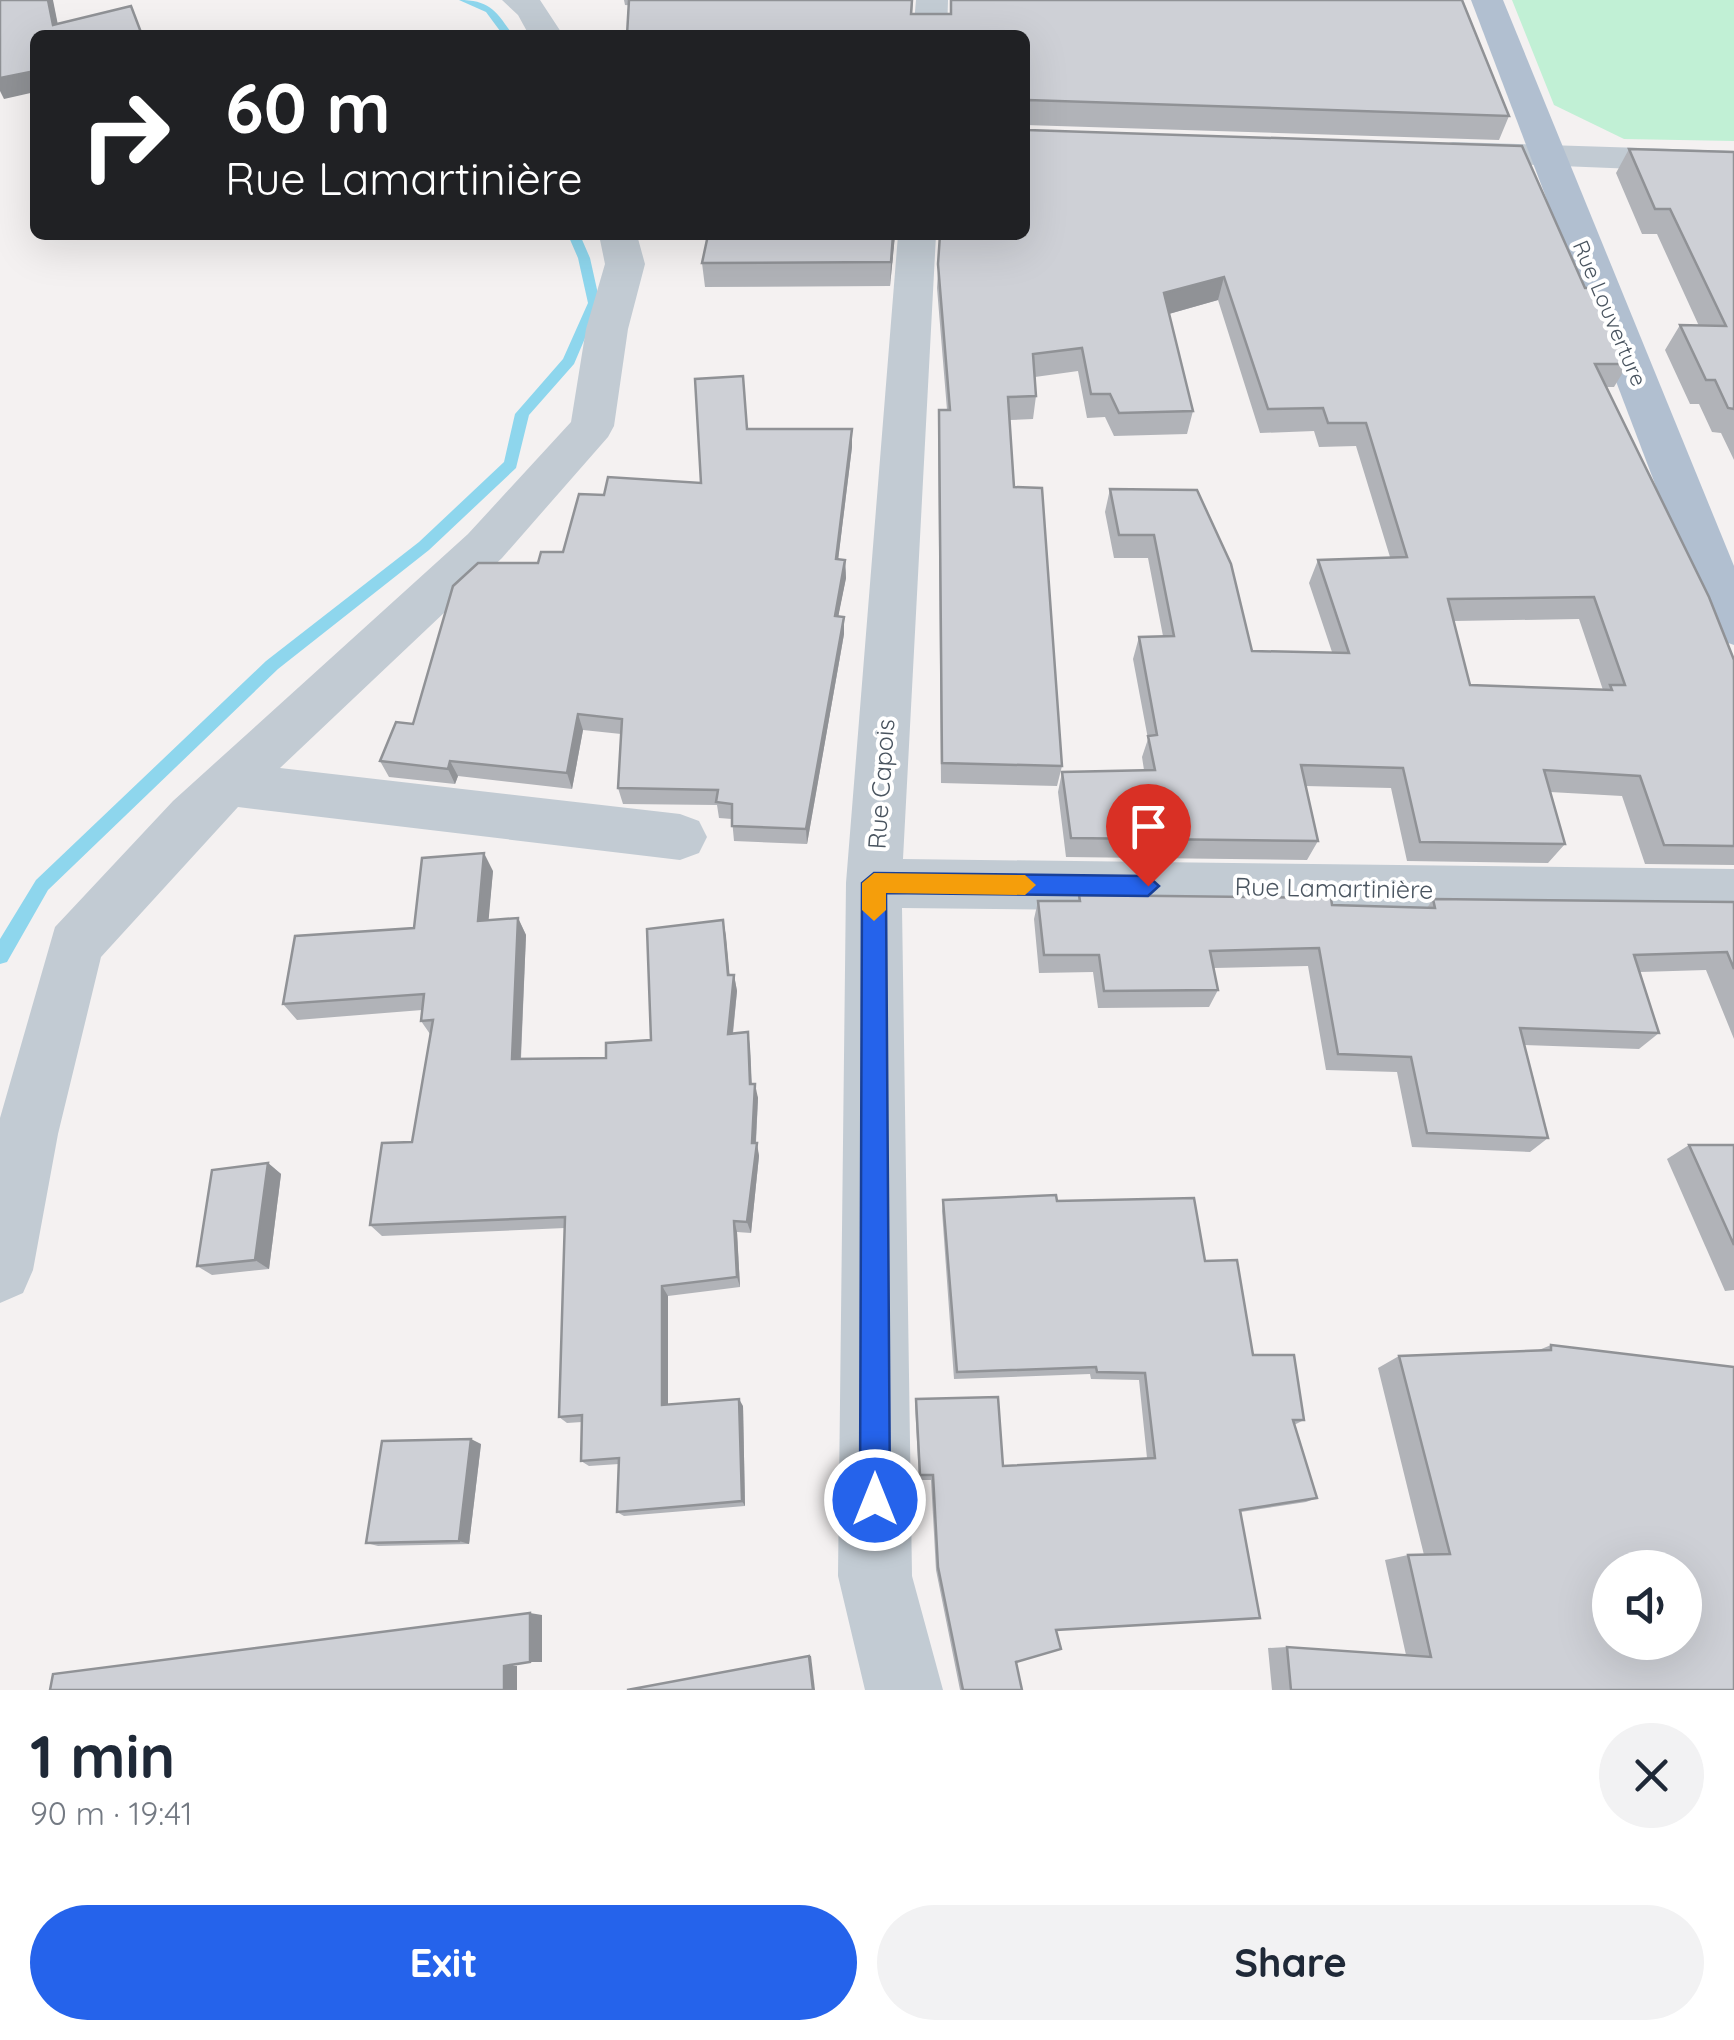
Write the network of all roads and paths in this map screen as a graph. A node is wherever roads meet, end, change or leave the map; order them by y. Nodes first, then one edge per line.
1 (518, 0) edge
2 (932, 0) edge
3 (1487, 0) edge
4 (543, 30) edge
5 (930, 30) edge
6 (1424, 152) edge
7 (1544, 156) junction
8 (1734, 162) edge
9 (619, 240) edge
10 (917, 240) edge
11 (1734, 626) edge
12 (227, 784) junction
13 (680, 837) dead end
14 (874, 883) junction
15 (1734, 893) edge
16 (0, 1270) edge
17 (904, 1690) edge

1 - 4 street
2 - 5 street
3 - 7 main road, Rue Louverture
6 - 7 street
7 - 8 street
7 - 11 main road, Rue Louverture
9 - 12 street
10 - 14 street, Rue Capois
12 - 13 street
12 - 16 street
14 - 15 street, Rue Lamartinière
14 - 17 street, Rue Capois

